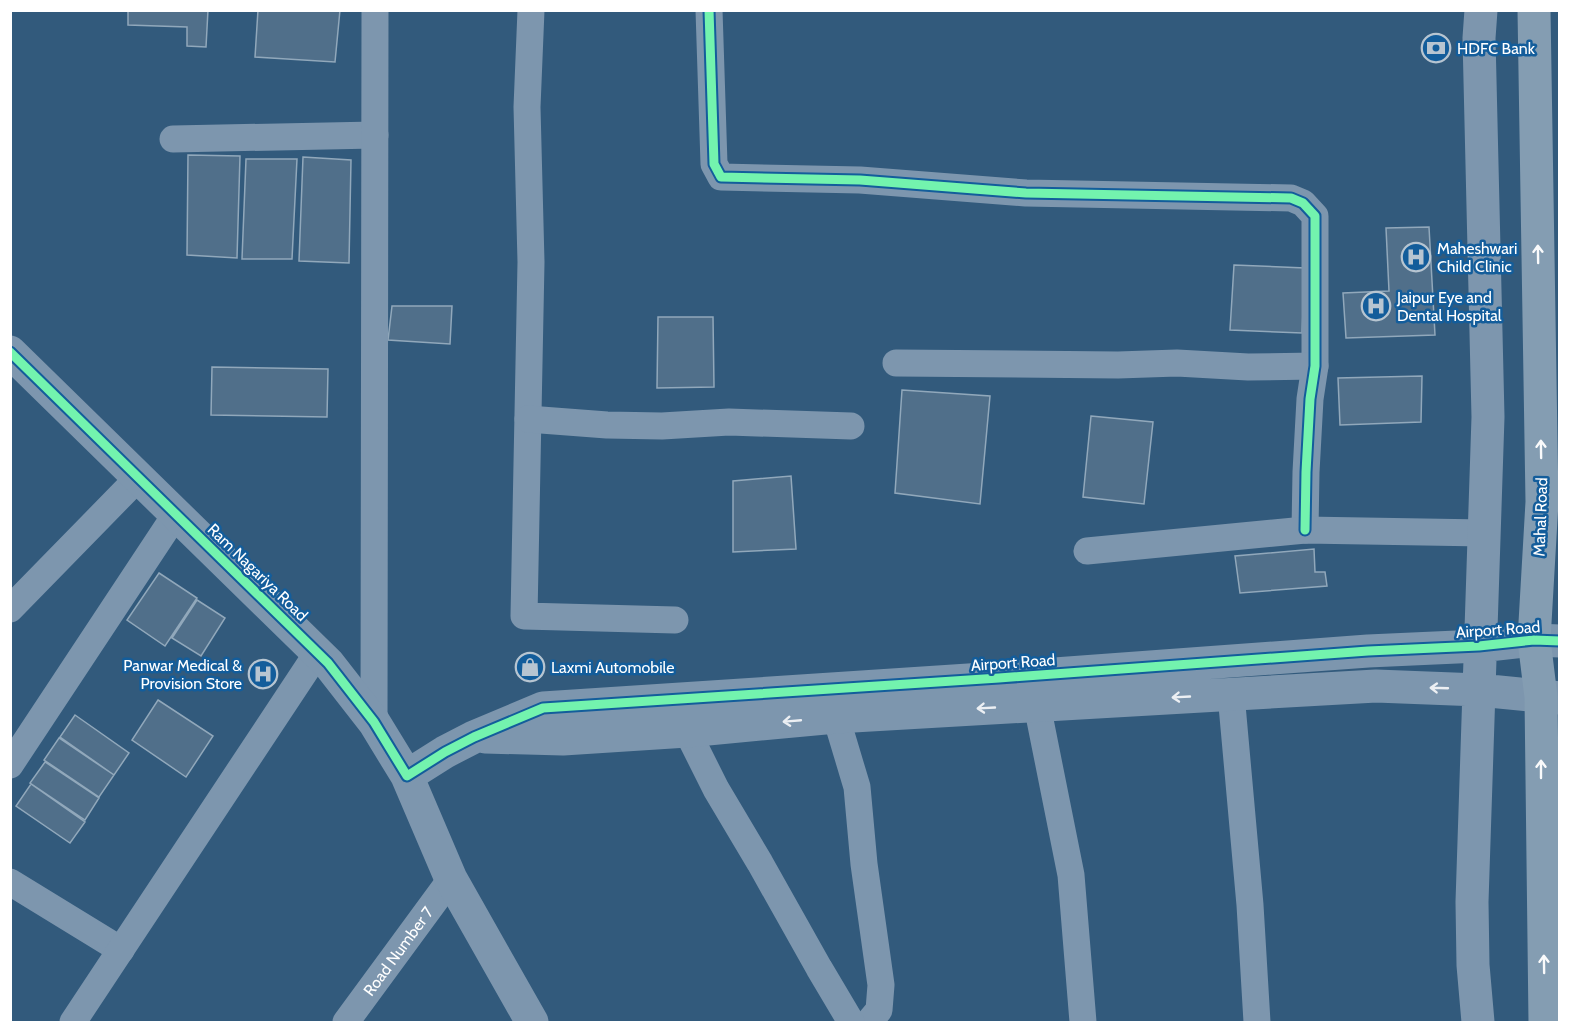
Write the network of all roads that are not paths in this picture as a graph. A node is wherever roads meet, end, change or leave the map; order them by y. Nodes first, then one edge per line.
1 (375, 10) edge
2 (531, 10) edge
3 (709, 10) edge
4 (1481, 10) edge
5 (1534, 10) edge
6 (375, 135) junction
7 (173, 139) dead end
8 (10, 352) edge
9 (896, 363) dead end
10 (1315, 366) junction
11 (528, 419) junction
12 (851, 426) dead end
13 (138, 477) junction
14 (176, 513) junction
15 (1305, 530) junction
16 (1484, 533) junction
17 (1087, 551) dead end
18 (10, 609) edge
19 (675, 620) dead end
20 (1547, 641) edge
21 (1479, 646) junction
22 (318, 652) junction
23 (1479, 690) junction
24 (1231, 694) junction
25 (1550, 698) edge
26 (1037, 705) junction
27 (836, 717) junction
28 (374, 722) junction
29 (687, 731) junction
30 (474, 737) junction
31 (10, 765) edge
32 (407, 776) junction
33 (451, 879) junction
34 (10, 882) edge
35 (121, 950) junction
36 (530, 1022) edge
37 (73, 1023) edge
38 (346, 1023) edge
39 (851, 1023) edge
40 (869, 1023) edge
41 (1083, 1023) edge
42 (1257, 1023) edge
43 (1478, 1023) edge
44 (1545, 1023) edge

1 - 6 street
2 - 11 street
3 - 10 street
4 - 16 street
20 -> 5 main road, Mahal Road
6 - 7 street
6 - 28 street
8 - 13 street, Ram Nagariya Road
9 - 10 street
10 - 15 street
11 - 12 street
11 - 19 street
13 - 14 street, Ram Nagariya Road
13 - 18 street
14 - 22 street, Ram Nagariya Road
14 - 31 street
15 - 16 street
15 - 17 street
16 - 21 street
20 - 21 street, Airport Road
20 - 25 main road, Mahal Road
21 - 23 street
21 - 30 street, Airport Road
22 - 28 street, Ram Nagariya Road
22 - 35 street
23 -> 24 street
23 - 25 street
23 - 43 street
24 -> 26 street
24 - 42 street
44 -> 25 main road, Mahal Road
26 -> 27 street
26 - 41 street
27 -> 29 street
27 - 40 street
28 - 32 street, Ram Nagariya Road
29 - 30 street
29 - 39 street
30 - 32 street
32 - 33 street, Ram Nagariya Road
33 - 36 street, Ram Nagariya Road
33 - 38 street, Road Number 7
34 - 35 street
35 - 37 street

